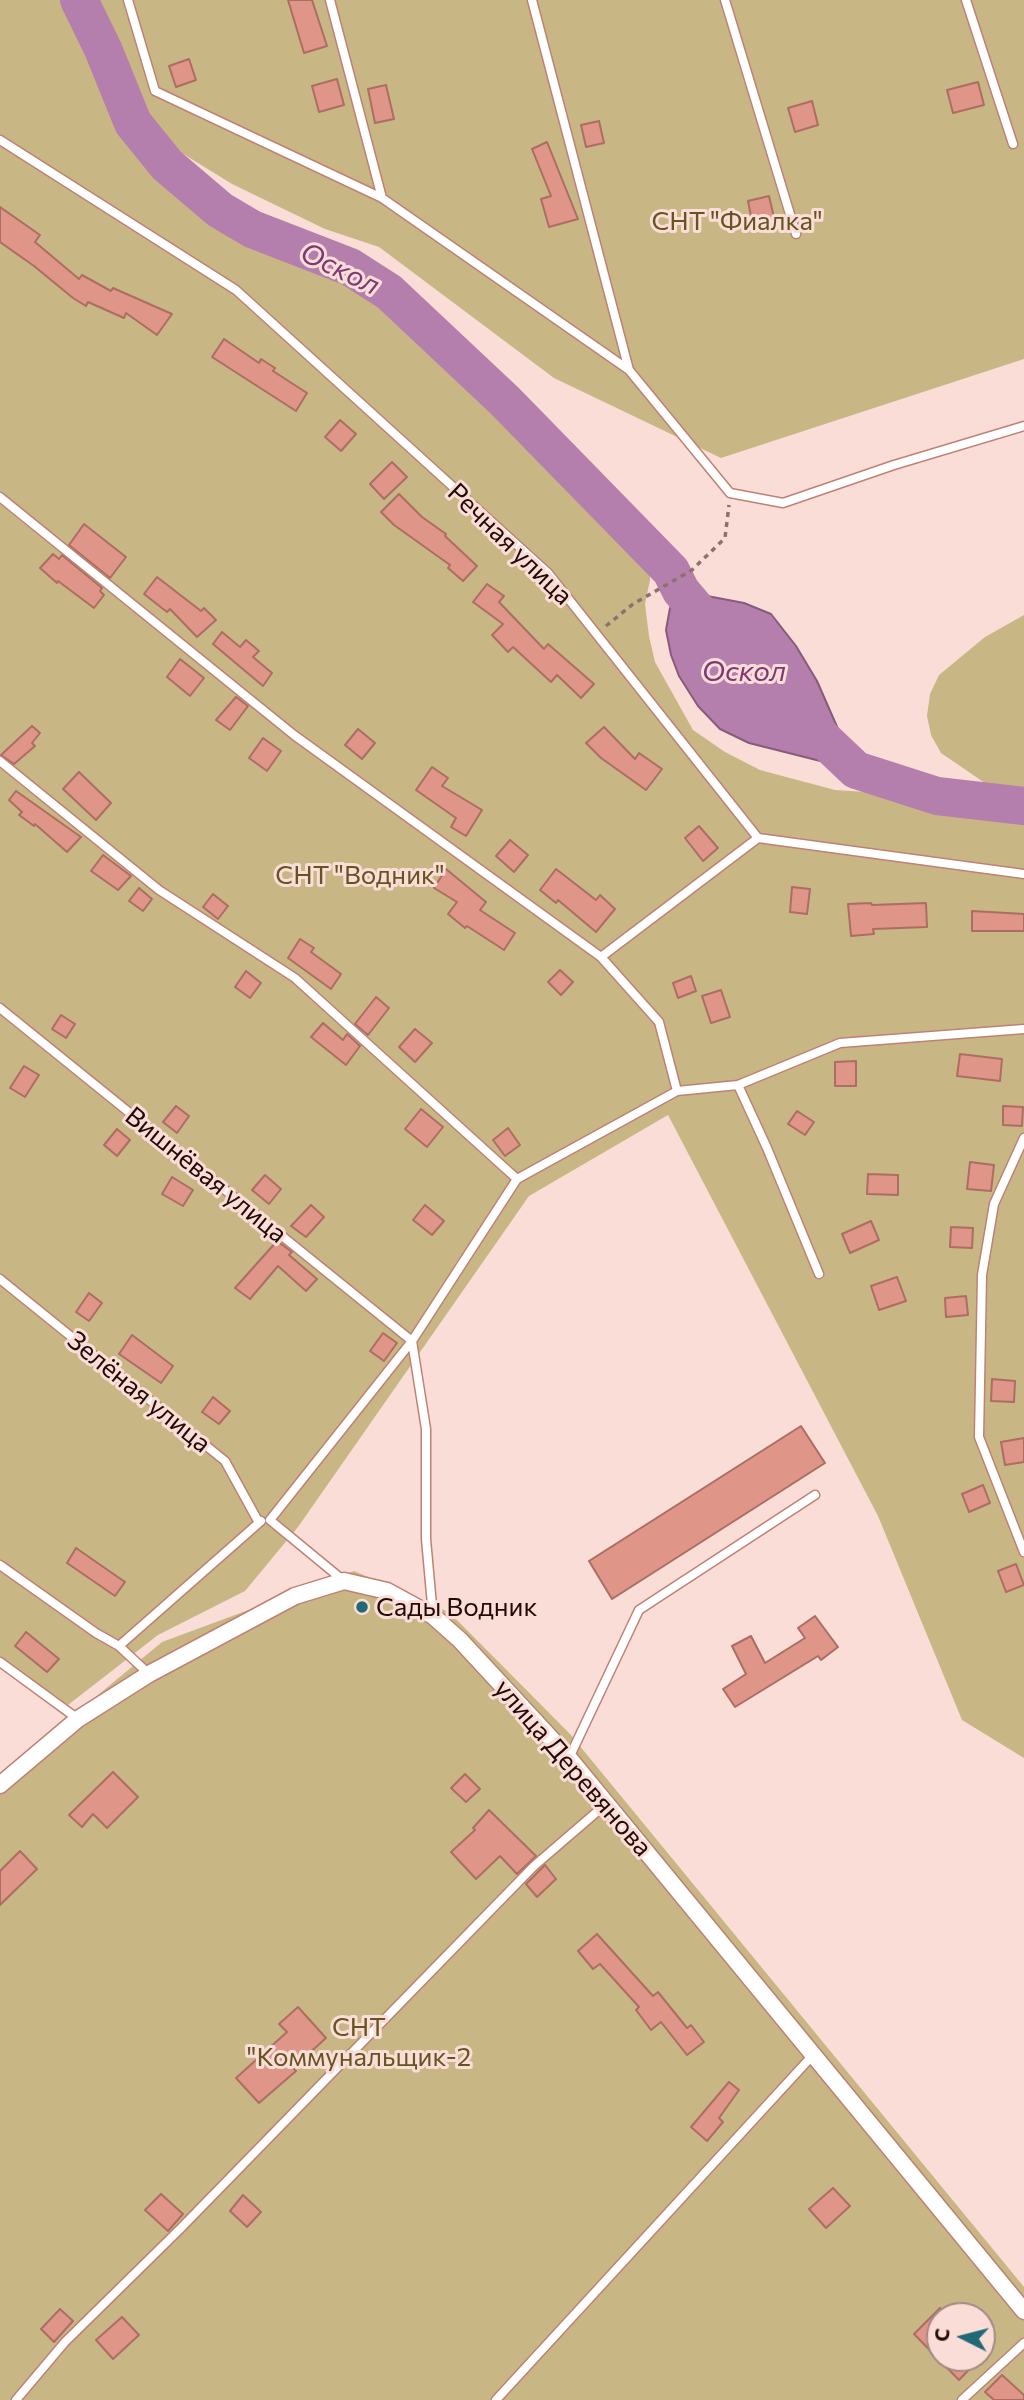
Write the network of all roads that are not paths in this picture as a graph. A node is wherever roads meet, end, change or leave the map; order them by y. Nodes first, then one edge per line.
1 (128, 0) edge
2 (330, 0) edge
3 (532, 0) edge
4 (725, 0) edge
5 (966, 0) edge
6 (0, 140) edge
7 (1013, 144) dead end
8 (382, 198) junction
9 (796, 233) dead end
10 (629, 370) junction
11 (1024, 426) edge
12 (0, 497) edge
13 (0, 761) edge
14 (758, 838) junction
15 (1024, 874) edge
16 (601, 957) junction
17 (0, 1008) edge
18 (1024, 1029) edge
19 (737, 1084) junction
20 (677, 1091) junction
21 (1024, 1138) edge
22 (517, 1179) junction
23 (819, 1274) dead end
24 (0, 1279) edge
25 (412, 1341) junction
26 (815, 1495) dead end
27 (270, 1520) junction
28 (258, 1521) junction
29 (1024, 1552) edge
30 (0, 1565) edge
31 (344, 1581) junction
32 (433, 1616) junction
33 (119, 1646) junction
34 (0, 1662) edge
35 (149, 1674) junction
36 (78, 1719) junction
37 (569, 1758) junction
38 (0, 1785) edge
39 (607, 1804) junction
40 (813, 2055) junction
41 (1024, 2311) edge
42 (1024, 2343) edge
43 (16, 2400) edge
44 (496, 2400) edge
45 (962, 2400) edge

1 - 8 lane
2 - 8 lane
3 - 10 lane
4 - 9 lane
5 - 7 lane
6 - 14 lane, Речная улица
8 - 10 lane
10 - 11 lane
12 - 16 lane
13 - 22 lane
14 - 15 lane
14 - 16 lane
16 - 20 lane
17 - 25 lane, Вишнёвая улица
18 - 19 lane
19 - 20 lane
19 - 23 lane
20 - 22 lane
21 - 29 lane
22 - 25 lane
24 - 28 lane, Зелёная улица
25 - 27 lane
25 - 32 lane
26 - 37 lane
27 - 28 lane
27 - 31 lane
28 - 33 lane
30 - 33 lane
31 - 32 street, улица Деревянова
31 - 35 street
32 - 37 street, улица Деревянова
33 - 35 lane
34 - 36 lane
35 - 36 street
36 - 38 street
37 - 39 street, улица Деревянова
39 - 40 street, улица Деревянова
39 - 43 lane
40 - 41 street, улица Деревянова
40 - 44 lane
42 - 45 lane

